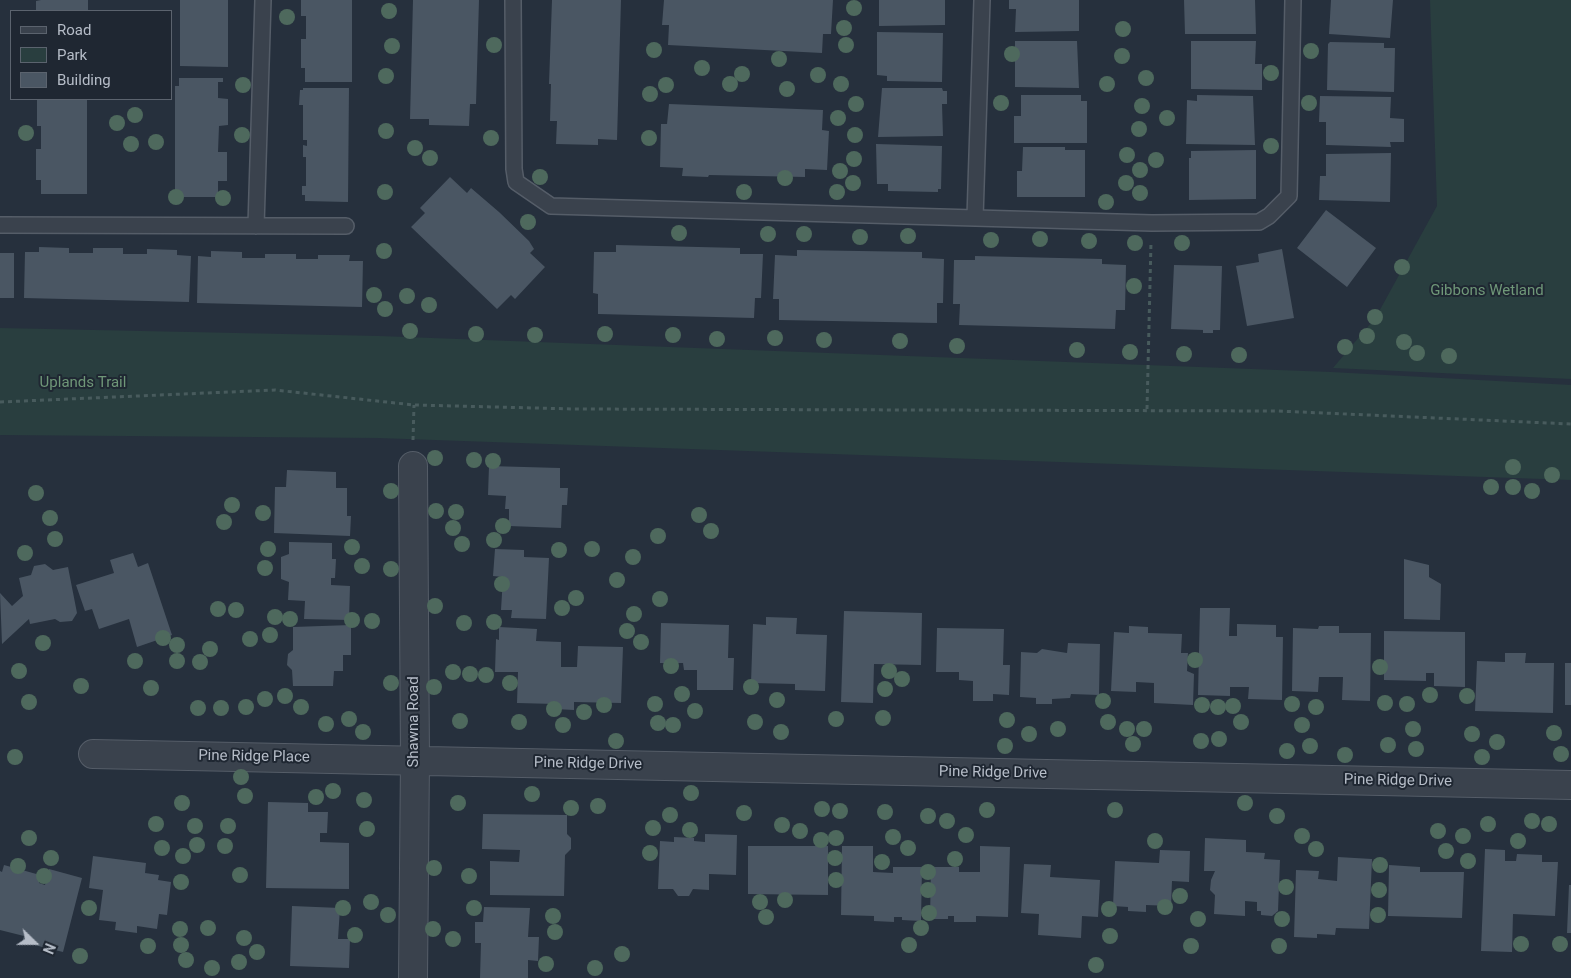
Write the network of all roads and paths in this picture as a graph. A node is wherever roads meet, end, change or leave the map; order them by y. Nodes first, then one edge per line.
1 (263, 0) edge
2 (513, 0) edge
3 (982, 0) edge
4 (1293, 0) edge
5 (976, 218) junction
6 (1152, 223) junction
7 (0, 225) edge
8 (256, 226) junction
9 (346, 226) dead end
10 (0, 402) edge
11 (414, 405) junction
12 (1147, 409) junction
13 (1571, 424) edge
14 (413, 466) joint
15 (93, 754) dead end
16 (415, 760) junction
17 (1571, 785) edge
18 (413, 978) edge

1 - 8 lane
2 - 5 lane
3 - 5 lane
4 - 6 lane
5 - 6 lane
6 - 12 path
7 - 8 lane
8 - 9 lane
10 - 11 path
11 - 12 path
11 - 14 path
12 - 13 path
14 - 16 street, Shawna Road
15 - 16 street, Pine Ridge Place
16 - 17 street, Pine Ridge Drive
16 - 18 street, Shawna Road

